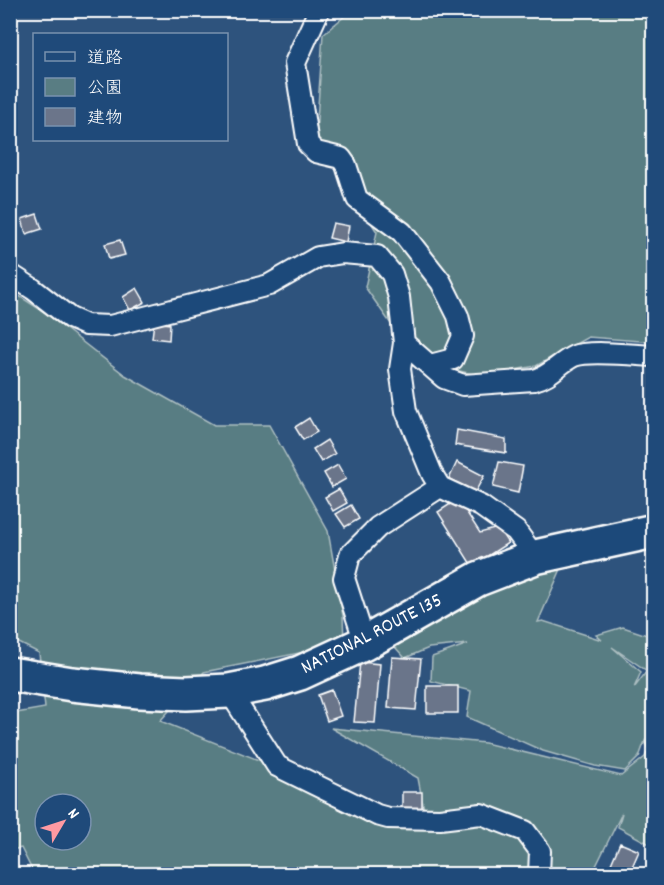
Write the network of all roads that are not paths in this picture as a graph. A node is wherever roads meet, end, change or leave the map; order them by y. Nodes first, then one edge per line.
1 (319, 10) edge
2 (10, 274) edge
3 (404, 343) junction
4 (654, 356) edge
5 (430, 365) junction
6 (440, 487) junction
7 (654, 531) edge
8 (536, 557) junction
9 (365, 643) junction
10 (10, 674) edge
11 (229, 691) junction
12 (539, 874) edge

1 - 5 street
2 - 3 street
3 - 5 street
3 - 6 street
4 - 5 street
6 - 8 street
6 - 9 street
7 - 8 highway, NATIONAL ROUTE 135
8 - 9 highway, NATIONAL ROUTE 135
9 - 11 highway, NATIONAL ROUTE 135
10 - 11 highway, NATIONAL ROUTE 135
11 - 12 street

